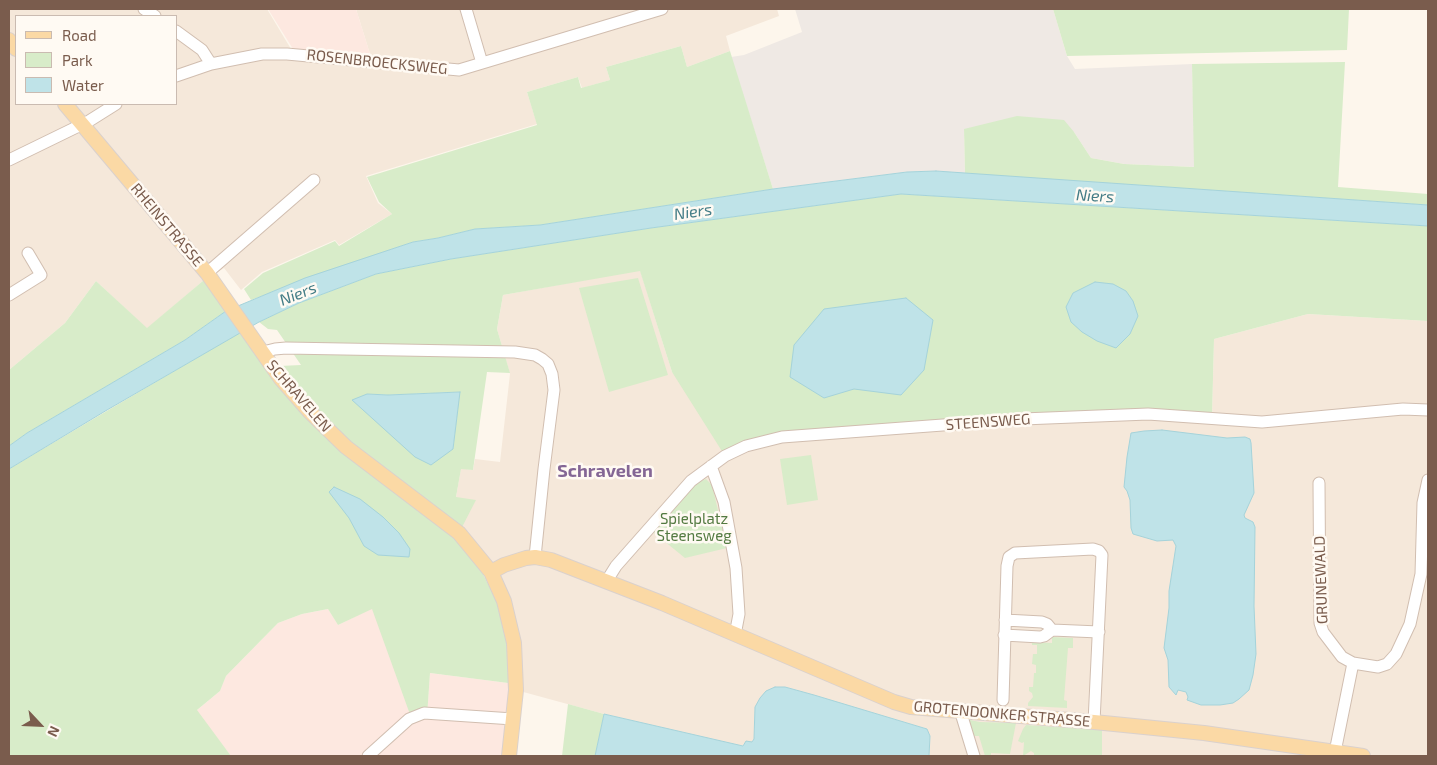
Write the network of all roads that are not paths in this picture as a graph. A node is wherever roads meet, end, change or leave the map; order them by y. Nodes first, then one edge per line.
1 (466, 9) edge
2 (662, 9) edge
3 (178, 32) edge
4 (482, 63) junction
5 (211, 64) junction
6 (178, 75) edge
7 (66, 105) edge
8 (114, 105) edge
9 (82, 124) junction
10 (9, 160) edge
11 (314, 180) dead end
12 (28, 253) dead end
13 (207, 272) junction
14 (9, 295) edge
15 (263, 352) junction
16 (1428, 410) edge
17 (711, 466) junction
18 (1428, 480) edge
19 (1319, 483) dead end
20 (536, 557) junction
21 (491, 572) junction
22 (606, 582) junction
23 (1005, 620) junction
24 (1052, 630) junction
25 (1098, 632) junction
26 (735, 635) junction
27 (1004, 635) junction
28 (1353, 664) junction
29 (1003, 700) dead end
30 (960, 710) junction
31 (513, 719) junction
32 (1094, 722) junction
33 (1335, 752) junction
34 (368, 756) edge
35 (509, 756) edge
36 (974, 756) edge
37 (1363, 756) edge

1 - 4 street
2 - 4 street, ROSENBROECKSWEG
3 - 5 street
4 - 5 street, ROSENBROECKSWEG
5 - 6 street, ROSENBROECKSWEG
7 - 9 main road, RHEINSTRASSE
8 - 9 street
9 - 10 street
9 - 13 main road, RHEINSTRASSE
11 - 13 street
12 - 14 street
13 - 15 main road, RHEINSTRASSE
15 - 20 street, SCHRAVELEN
15 - 21 main road, SCHRAVELEN
16 - 17 street, STEENSWEG
17 - 22 street, STEENSWEG
17 - 26 street
18 - 28 street
19 - 28 street, GRUNEWALD
20 - 21 main road, GROTENDONKER STRASSE
20 - 22 main road, GROTENDONKER STRASSE
21 - 31 main road, SCHRAVELEN
22 - 26 main road, GROTENDONKER STRASSE
23 - 24 street
23 - 25 street
23 - 27 street
24 - 25 street
24 - 27 street
25 - 32 street
26 - 30 main road, GROTENDONKER STRASSE
27 - 29 street
28 - 33 street
30 - 32 main road, GROTENDONKER STRASSE
30 - 36 street
31 - 34 street
31 - 35 main road, SCHRAVELEN
32 - 33 main road, GROTENDONKER STRASSE
33 - 37 main road, GROTENDONKER STRASSE

